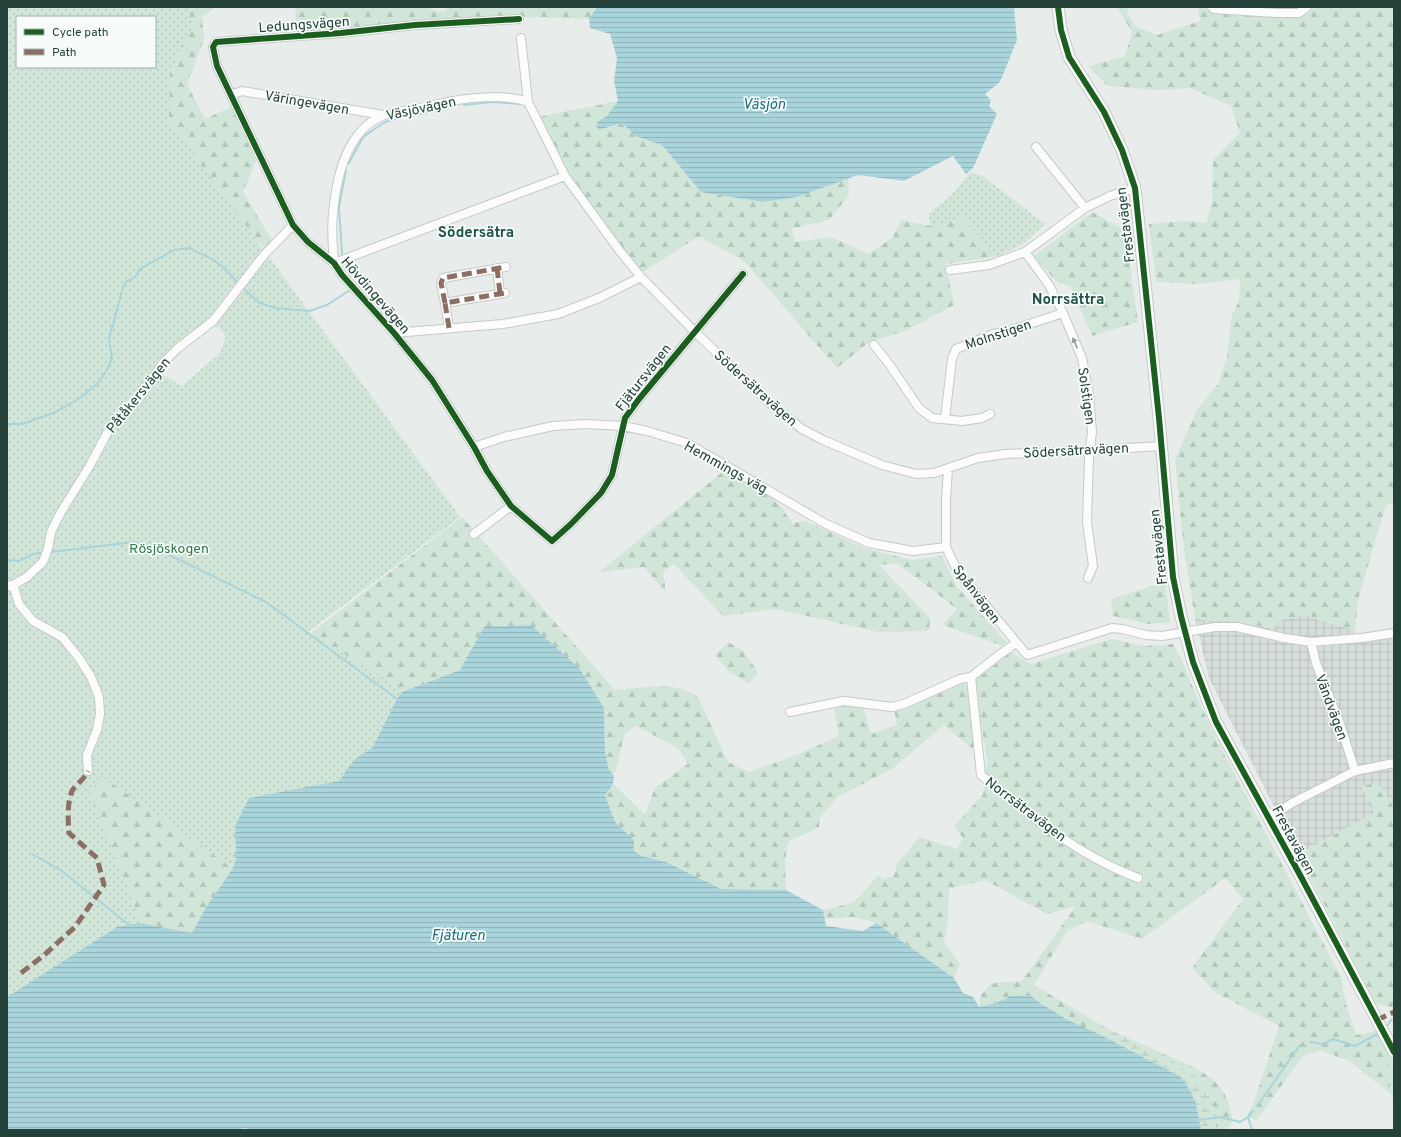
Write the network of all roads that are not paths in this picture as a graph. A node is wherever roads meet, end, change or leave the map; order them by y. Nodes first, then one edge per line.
1 (1058, 7) edge
2 (1212, 7) edge
3 (1307, 7) edge
4 (519, 19) dead end
5 (521, 38) dead end
6 (213, 47) joint
7 (232, 95) junction
8 (528, 102) junction
9 (383, 115) junction
10 (1036, 147) dead end
11 (565, 176) junction
12 (1134, 188) junction
13 (1085, 208) junction
14 (293, 225) junction
15 (1025, 252) junction
16 (334, 263) junction
17 (506, 267) dead end
18 (497, 268) junction
19 (950, 270) dead end
20 (743, 274) dead end
21 (641, 276) junction
22 (445, 303) junction
23 (1063, 313) junction
24 (449, 328) junction
25 (696, 332) junction
26 (394, 333) junction
27 (874, 346) dead end
28 (990, 414) dead end
29 (945, 419) junction
30 (623, 426) junction
31 (1161, 446) junction
32 (474, 447) junction
33 (1090, 450) junction
34 (948, 469) junction
35 (511, 506) junction
36 (474, 534) dead end
37 (552, 541) joint
38 (946, 547) junction
39 (1088, 578) dead end
40 (10, 585) edge
41 (1185, 633) junction
42 (1394, 633) edge
43 (1311, 642) junction
44 (1016, 644) junction
45 (971, 677) junction
46 (790, 712) dead end
47 (1394, 763) edge
48 (88, 771) dead end
49 (1355, 771) junction
50 (1269, 818) junction
51 (1138, 878) dead end
52 (1394, 1052) edge

1 - 12 street, Frestavägen
2 - 3 street
4 - 6 street, Ledungsvägen
5 - 8 street, Södersätravägen
6 - 7 street, Hövdingevägen
7 - 9 street, Väringevägen
7 - 14 street, Hövdingevägen
8 - 9 street, Väsjövägen
8 - 11 street, Södersätravägen
9 - 16 street, Väsjövägen
10 - 13 street
11 - 16 street
11 - 21 street, Södersätravägen
12 - 13 street
12 - 31 street, Frestavägen
13 - 15 street
14 - 16 street, Hövdingevägen
14 - 40 street, Påtåkersvägen
15 - 19 street
15 - 23 street, Solstigen
16 - 26 street, Hövdingevägen
17 - 18 street
18 - 22 street
18 - 22 street
20 - 25 street, Fjätursvägen
21 - 24 street
21 - 25 street, Södersätravägen
22 - 24 street
23 - 29 street, Molnstigen
33 -> 23 street, Solstigen
24 - 26 street
25 - 30 street, Fjätursvägen
25 - 34 street, Södersätravägen
26 - 32 street, Hövdingevägen
27 - 29 street
28 - 29 street
30 - 32 street, Hemmings väg
30 - 37 street, Fjätursvägen
30 - 38 street, Hemmings väg
31 - 33 street, Södersätravägen
31 - 41 street, Frestavägen
32 - 35 street, Hövdingevägen
33 - 34 street, Södersätravägen
33 - 39 street, Solstigen
34 - 38 street, Spånvägen
35 - 36 street
35 - 37 street, Hövdingevägen
38 - 44 street, Spånvägen
40 - 48 street, Påtåkersvägen
41 - 43 street
41 - 44 street
41 - 50 street, Frestavägen
42 - 43 street
43 - 49 street, Vändvägen
44 - 45 street
45 - 46 street
45 - 51 street, Norrsätravägen
47 - 49 street
49 - 50 street
50 - 52 street, Frestavägen

